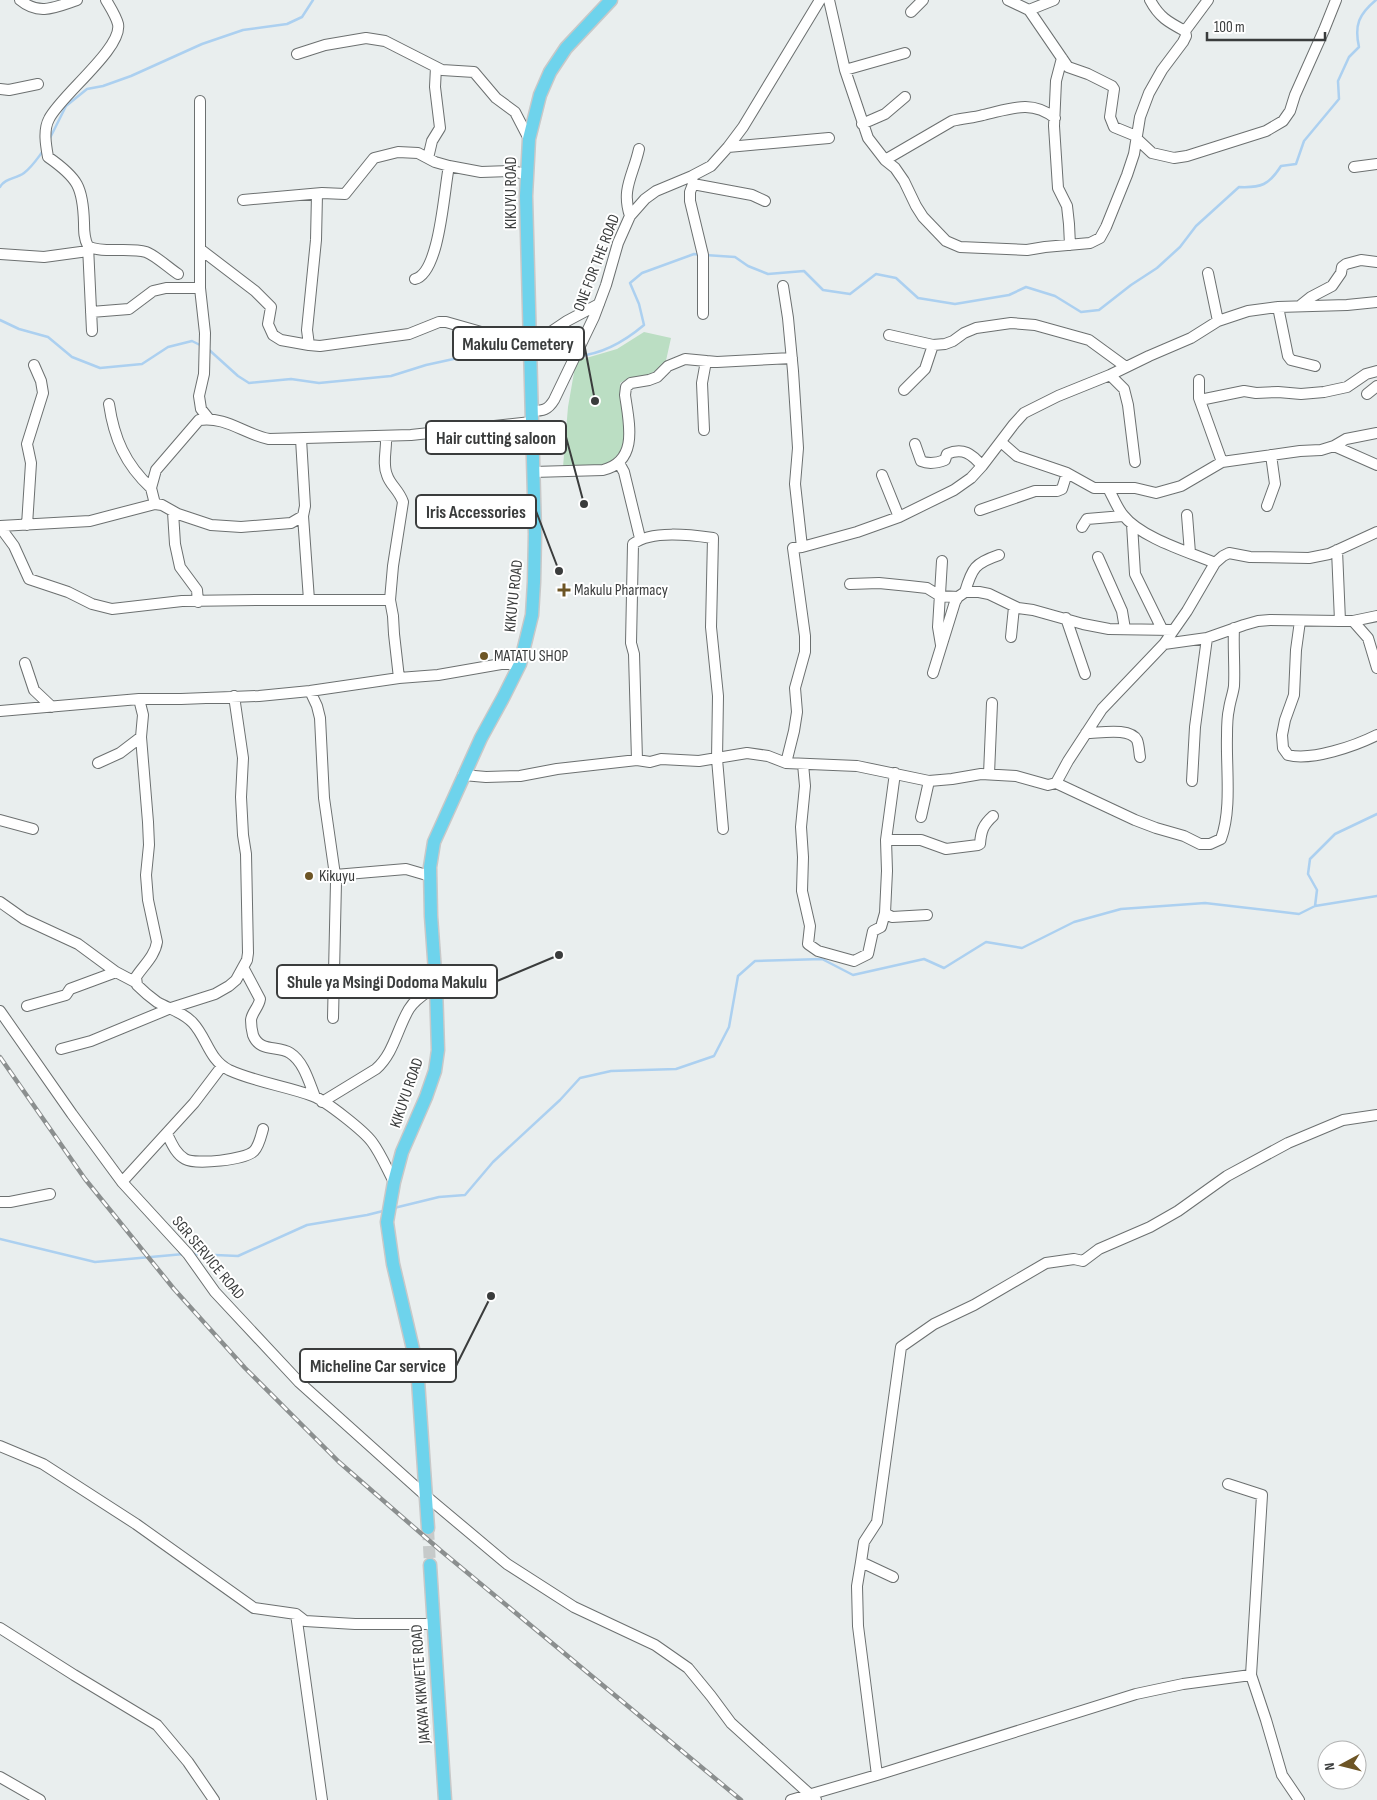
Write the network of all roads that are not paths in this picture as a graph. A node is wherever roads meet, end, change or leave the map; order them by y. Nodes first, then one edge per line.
1 (20, 0) edge
2 (77, 0) edge
3 (106, 0) edge
4 (611, 0) edge
5 (820, 0) edge
6 (829, 0) edge
7 (923, 0) edge
8 (1008, 0) edge
9 (1054, 0) edge
10 (1150, 0) edge
11 (1208, 0) edge
12 (1336, 0) edge
13 (1029, 10) junction
14 (911, 12) dead end
15 (1184, 31) junction
16 (905, 53) dead end
17 (297, 54) dead end
18 (1062, 58) junction
19 (436, 67) junction
20 (845, 70) junction
21 (38, 84) dead end
22 (0, 89) edge
23 (905, 97) dead end
24 (200, 101) dead end
25 (1055, 118) junction
26 (862, 124) junction
27 (1136, 137) junction
28 (829, 138) dead end
29 (529, 139) junction
30 (728, 147) junction
31 (639, 149) dead end
32 (428, 158) junction
33 (885, 160) junction
34 (1377, 164) edge
35 (449, 166) junction
36 (1354, 167) dead end
37 (526, 174) junction
38 (692, 180) junction
39 (316, 194) junction
40 (243, 200) dead end
41 (765, 202) dead end
42 (630, 216) junction
43 (1070, 245) junction
44 (88, 249) junction
45 (200, 249) junction
46 (0, 254) edge
47 (1377, 262) edge
48 (1208, 273) dead end
49 (178, 274) dead end
50 (415, 279) dead end
51 (783, 286) dead end
52 (200, 288) junction
53 (1377, 302) edge
54 (599, 304) junction
55 (1300, 306) junction
56 (1278, 307) junction
57 (91, 312) junction
58 (703, 314) dead end
59 (1218, 321) junction
60 (92, 331) dead end
61 (889, 335) dead end
62 (309, 345) junction
63 (933, 345) junction
64 (531, 353) junction
65 (792, 358) junction
66 (706, 361) junction
67 (34, 365) dead end
68 (1315, 366) dead end
69 (1126, 367) junction
70 (1377, 371) edge
71 (1110, 375) junction
72 (1199, 380) dead end
73 (1377, 386) edge
74 (904, 390) dead end
75 (1367, 394) dead end
76 (1200, 400) junction
77 (109, 404) dead end
78 (531, 417) junction
79 (208, 418) junction
80 (704, 430) dead end
81 (1377, 433) edge
82 (386, 436) junction
83 (301, 439) junction
84 (1001, 442) junction
85 (915, 444) dead end
86 (1334, 446) junction
87 (1271, 455) junction
88 (1136, 462) dead end
89 (1222, 462) junction
90 (619, 463) junction
91 (1377, 465) edge
92 (982, 466) junction
93 (533, 472) junction
94 (1067, 473) junction
95 (882, 475) dead end
96 (151, 488) junction
97 (1108, 488) junction
98 (155, 504) junction
99 (1267, 506) dead end
100 (980, 510) dead end
101 (173, 512) junction
102 (1187, 515) dead end
103 (303, 516) junction
104 (1123, 516) junction
105 (899, 517) junction
106 (1132, 524) junction
107 (27, 525) junction
108 (0, 527) edge
109 (1082, 527) dead end
110 (1377, 532) edge
111 (640, 538) junction
112 (802, 547) junction
113 (1338, 550) junction
114 (1190, 553) junction
115 (999, 555) dead end
116 (1098, 557) dead end
117 (942, 561) dead end
118 (1215, 563) junction
119 (850, 584) dead end
120 (961, 595) junction
121 (940, 596) junction
122 (309, 600) junction
123 (390, 600) junction
124 (198, 602) junction
125 (1014, 607) junction
126 (1377, 616) edge
127 (1066, 618) junction
128 (1340, 621) junction
129 (1353, 621) junction
130 (1300, 622) junction
131 (1234, 628) junction
132 (1125, 629) junction
133 (1162, 629) junction
134 (1173, 630) junction
135 (1010, 637) dead end
136 (1207, 638) junction
137 (1164, 644) junction
138 (941, 648) junction
139 (25, 663) dead end
140 (520, 664) junction
141 (1377, 668) edge
142 (933, 673) dead end
143 (1085, 674) dead end
144 (400, 678) junction
145 (310, 691) junction
146 (234, 696) junction
147 (139, 699) junction
148 (992, 703) dead end
149 (52, 707) junction
150 (0, 711) edge
151 (1086, 733) junction
152 (1377, 735) edge
153 (141, 738) junction
154 (1140, 756) dead end
155 (717, 758) junction
156 (637, 760) junction
157 (98, 762) dead end
158 (786, 763) junction
159 (803, 764) junction
160 (895, 773) junction
161 (989, 774) junction
162 (463, 775) junction
163 (929, 781) junction
164 (1192, 781) dead end
165 (1056, 783) junction
166 (993, 816) dead end
167 (921, 817) dead end
168 (0, 820) edge
169 (33, 829) dead end
170 (723, 829) dead end
171 (886, 840) junction
172 (335, 875) junction
173 (430, 876) junction
174 (0, 902) edge
175 (885, 912) junction
176 (927, 915) dead end
177 (243, 967) junction
178 (116, 972) junction
179 (135, 982) junction
180 (436, 986) junction
181 (27, 1006) dead end
182 (171, 1008) junction
183 (0, 1011) edge
184 (332, 1018) dead end
185 (61, 1049) dead end
186 (222, 1066) junction
187 (319, 1099) junction
188 (1377, 1115) edge
189 (263, 1129) dead end
190 (167, 1134) junction
191 (122, 1182) junction
192 (394, 1182) junction
193 (50, 1194) dead end
194 (0, 1202) edge
195 (0, 1446) edge
196 (1228, 1484) dead end
197 (426, 1496) junction
198 (428, 1528) tunnel mouth
199 (861, 1562) junction
200 (430, 1565) tunnel mouth
201 (893, 1578) dead end
202 (296, 1614) junction
203 (434, 1624) junction
204 (0, 1628) edge
205 (1251, 1675) junction
206 (877, 1775) junction
207 (0, 1777) edge
208 (812, 1797) edge
209 (40, 1800) edge
210 (214, 1800) edge
211 (322, 1800) edge
212 (445, 1800) edge
213 (791, 1800) edge
214 (1300, 1800) edge

1 - 2 street
3 - 44 street
4 - 29 main road, KIKUYU ROAD
5 - 30 street, ONE FOR THE ROAD
6 - 20 street
7 - 14 street
8 - 13 street
9 - 13 street
10 - 15 street
11 - 15 street
12 - 27 street
13 - 18 street
15 - 27 street
16 - 20 street
17 - 19 street
18 - 25 street
18 - 27 street
19 - 29 street
19 - 32 street
20 - 26 street
21 - 22 street
23 - 26 street
24 - 45 street
25 - 33 street
25 - 43 street
26 - 33 street
27 - 43 street
28 - 30 street
29 - 37 main road, KIKUYU ROAD
30 - 38 street, ONE FOR THE ROAD
31 - 42 street
32 - 35 street
32 - 39 street
33 - 43 street
34 - 36 street
35 - 37 street
35 - 50 street
37 - 64 main road, KIKUYU ROAD
38 - 41 street
38 - 42 street, ONE FOR THE ROAD
38 - 58 street
39 - 40 street
39 - 62 street
42 - 54 street, ONE FOR THE ROAD
44 - 46 street
44 - 49 street
44 - 57 street
45 - 52 street
45 - 62 street
47 - 55 street
48 - 59 street
51 - 65 street
52 - 57 street
52 - 79 street
53 - 55 street
54 - 64 street
54 - 78 street, ONE FOR THE ROAD
55 - 56 street
56 - 59 street
56 - 68 street
57 - 60 street
59 - 69 street
61 - 63 street
62 - 64 street
63 - 69 street
63 - 74 street
64 - 78 main road, KIKUYU ROAD
65 - 66 street
65 - 112 street
66 - 80 street
66 - 90 street
67 - 107 street
69 - 71 street
70 - 76 street
71 - 84 street
71 - 88 street
72 - 76 street
73 - 75 street
76 - 89 street
77 - 96 street
78 - 82 street
78 - 93 main road, KIKUYU ROAD
79 - 83 street
79 - 96 street
81 - 86 street
82 - 83 street
82 - 123 street
83 - 103 street
84 - 92 street
84 - 94 street
85 - 92 street
86 - 87 street
86 - 91 street
87 - 89 street
87 - 99 street
89 - 97 street
90 - 93 street
90 - 111 street
92 - 105 street
93 - 140 main road, KIKUYU ROAD
94 - 97 street
94 - 100 street
95 - 105 street
96 - 98 street
97 - 104 street
98 - 101 street
98 - 107 street
101 - 103 street
101 - 124 street
102 - 114 street
103 - 122 street
104 - 106 street
104 - 109 street
105 - 112 street
106 - 114 street
106 - 133 street
107 - 108 street
108 - 124 street
110 - 113 street
111 - 155 street
111 - 156 street
112 - 158 street
113 - 118 street
113 - 128 street
114 - 118 street
115 - 120 street
116 - 132 street
117 - 121 street
118 - 134 street
119 - 121 street
120 - 121 street
120 - 125 street
120 - 138 street
121 - 138 street
122 - 123 street
122 - 124 street
123 - 144 street
125 - 127 street
125 - 135 street
126 - 129 street
127 - 132 street
127 - 143 street
128 - 129 street
128 - 130 street
129 - 141 street
130 - 131 street
130 - 152 street
131 - 136 street
131 - 165 street
132 - 133 street
133 - 134 street
134 - 137 street
136 - 137 street
136 - 164 street
137 - 151 street
138 - 142 street
139 - 149 street
140 - 144 street
140 - 162 main road, KIKUYU ROAD
144 - 145 street
145 - 146 street
145 - 172 street
146 - 147 street
146 - 177 street
147 - 149 street
147 - 153 street
148 - 161 street
149 - 150 street
151 - 154 street
151 - 165 street
153 - 157 street
153 - 179 street
155 - 156 street
155 - 158 street
155 - 170 street
156 - 162 street
158 - 159 street
159 - 160 street
159 - 175 street
160 - 163 street
160 - 171 street
161 - 163 street
161 - 165 street
162 - 173 main road, KIKUYU ROAD
163 - 167 street
166 - 171 street
168 - 169 street
171 - 175 street
172 - 173 street
172 - 184 street
173 - 180 main road, KIKUYU ROAD
174 - 178 street
175 - 176 street
177 - 182 street
177 - 187 street
178 - 179 street
178 - 181 street
179 - 182 street
180 - 187 street
180 - 192 main road, KIKUYU ROAD
182 - 185 street
182 - 186 street
183 - 191 street, SGR SERVICE ROAD
186 - 187 street
186 - 190 street
187 - 192 street
188 - 199 street
189 - 190 street
190 - 191 street
191 - 197 street, SGR SERVICE ROAD
192 - 197 main road, KIKUYU ROAD
193 - 194 street
195 - 202 street
196 - 205 street
197 - 198 main road
197 - 208 street, SGR SERVICE ROAD
199 - 201 street
199 - 206 street
200 - 203 main road, JAKAYA KIKWETE ROAD
202 - 203 street
202 - 211 street
203 - 212 main road, JAKAYA KIKWETE ROAD
204 - 210 street
205 - 206 street
205 - 214 street
206 - 208 street
207 - 209 street
208 - 213 street

